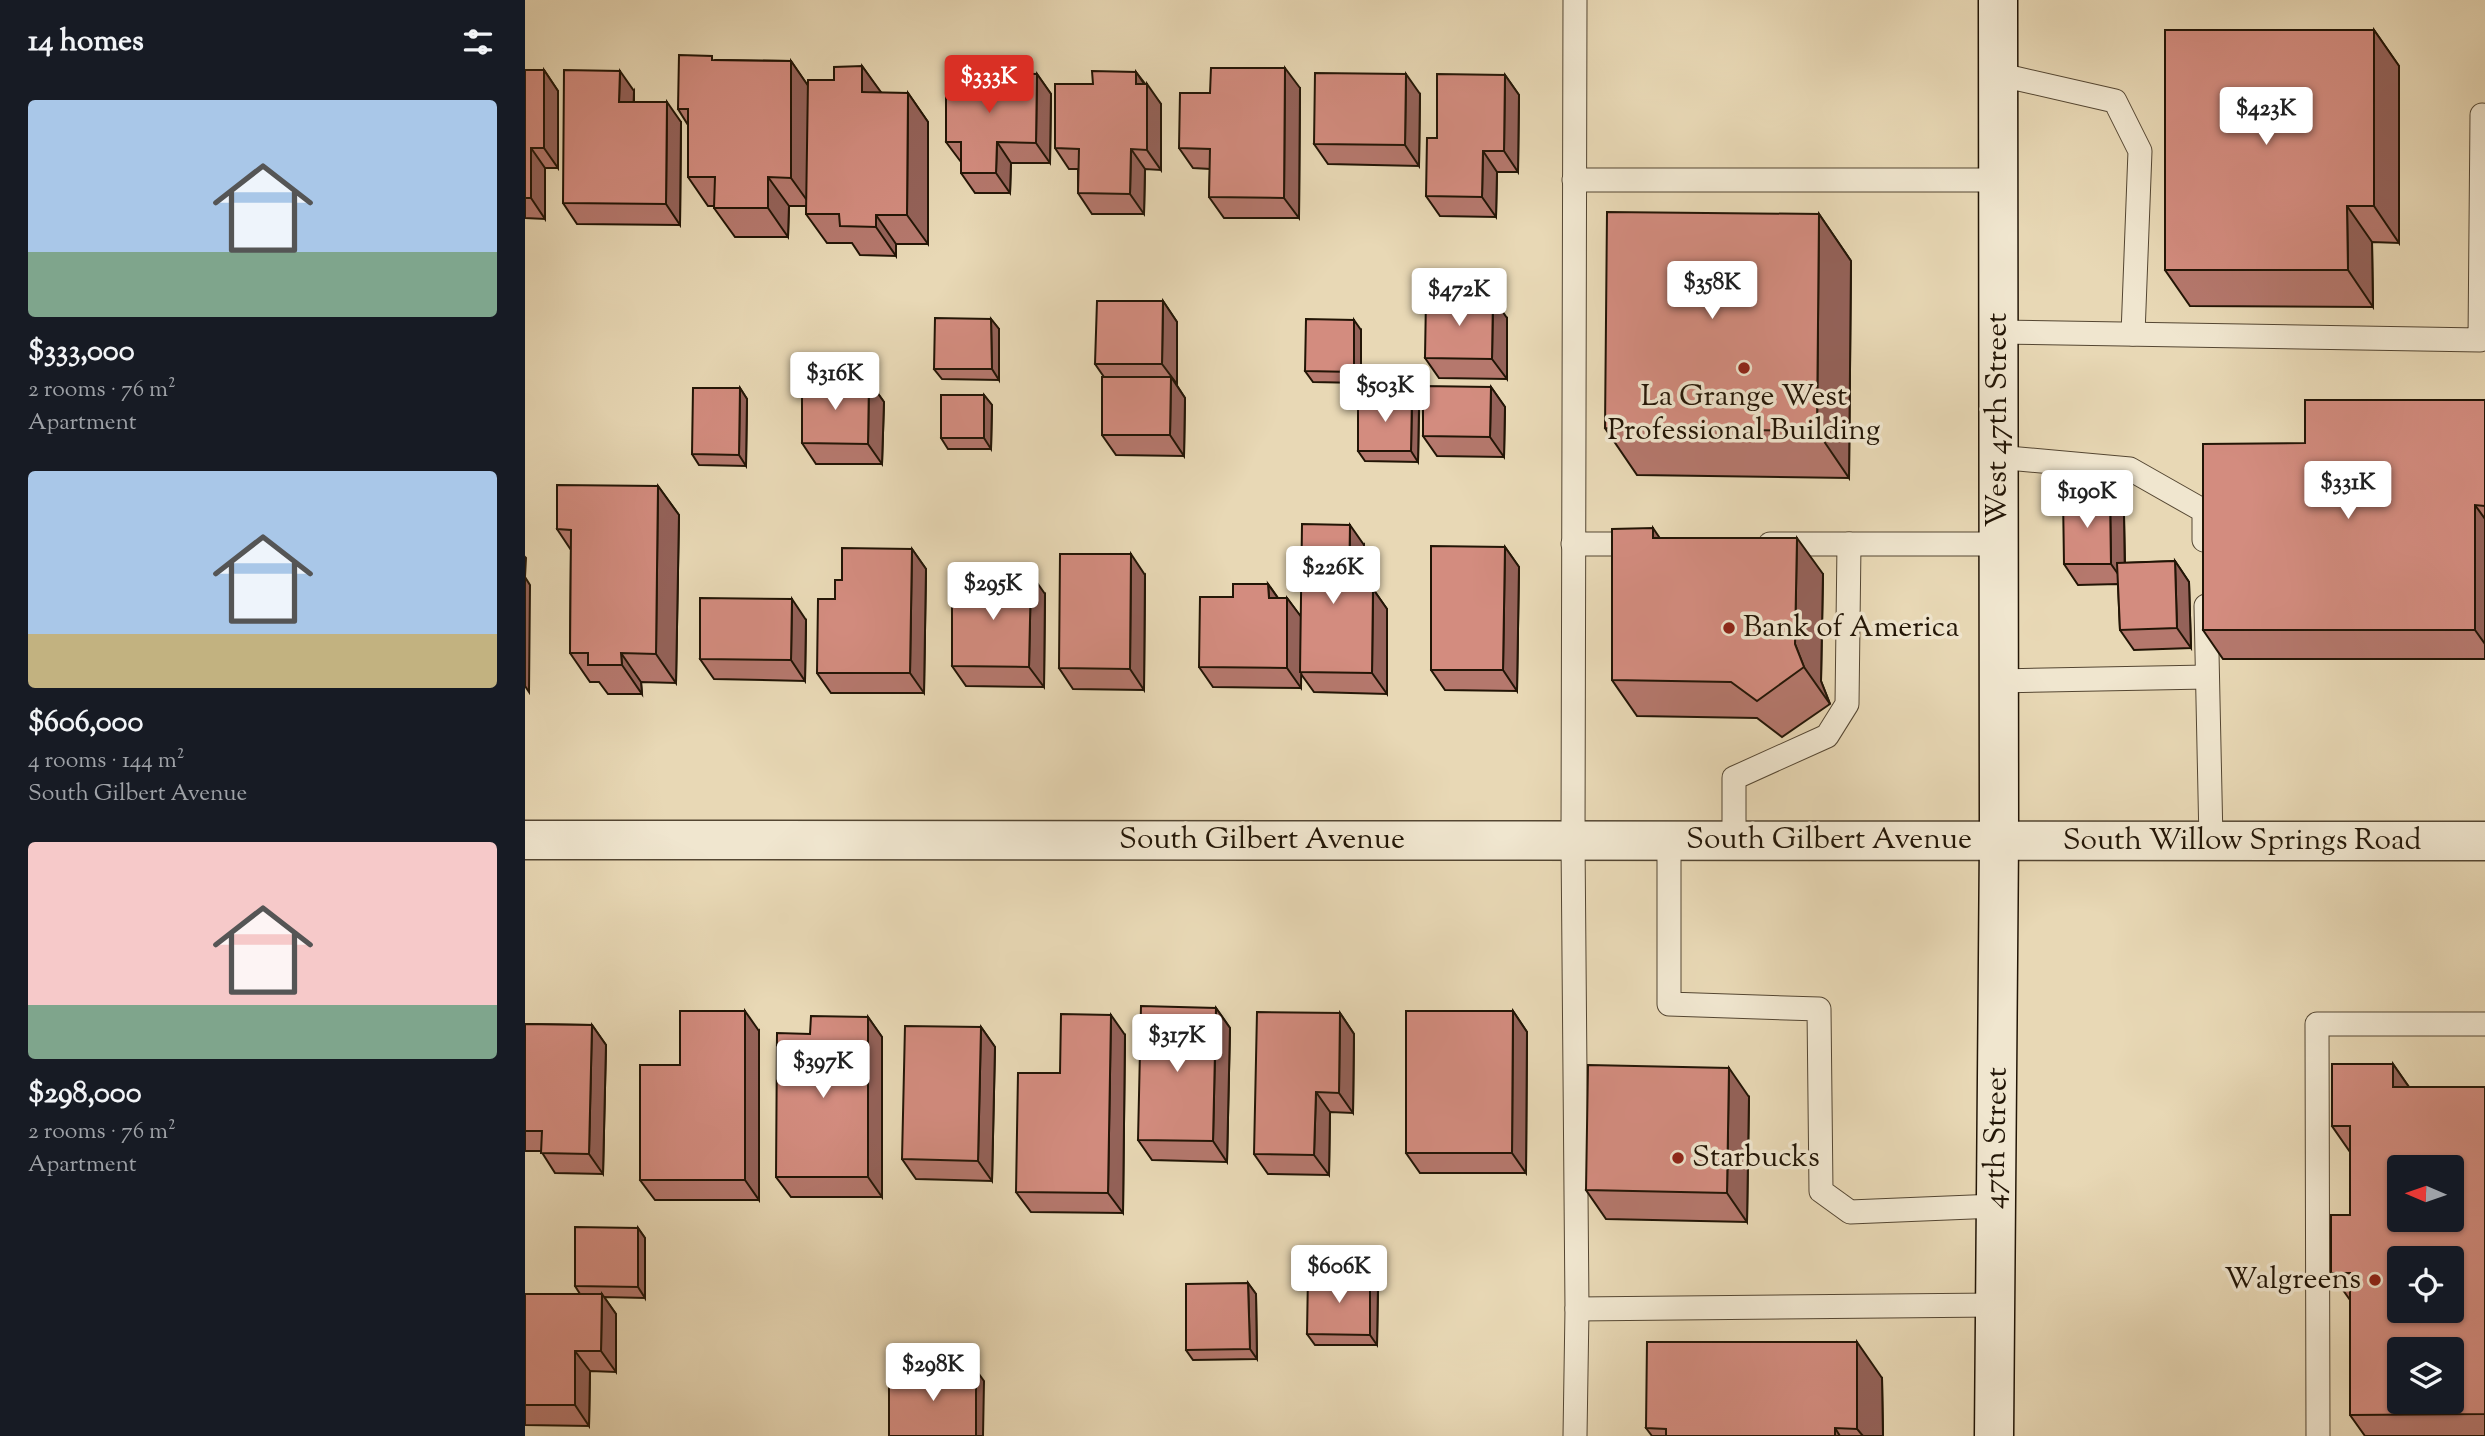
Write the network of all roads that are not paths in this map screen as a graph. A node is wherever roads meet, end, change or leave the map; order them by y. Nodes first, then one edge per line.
1 (1575, 0) edge
2 (1998, 0) edge
3 (1997, 74) junction
4 (2482, 115) dead end
5 (1574, 180) junction
6 (1996, 180) junction
7 (1997, 332) junction
8 (2133, 334) junction
9 (1997, 457) junction
10 (1573, 544) junction
11 (1656, 544) edge
12 (1752, 544) edge
13 (1849, 544) junction
14 (1998, 544) junction
15 (2207, 677) junction
16 (1999, 681) junction
17 (525, 840) edge
18 (1573, 840) junction
19 (1668, 840) junction
20 (1734, 840) junction
21 (1999, 840) junction
22 (2211, 841) junction
23 (2485, 841) edge
24 (2485, 1024) edge
25 (1996, 1206) junction
26 (1995, 1305) junction
27 (1577, 1309) junction
28 (1575, 1436) edge
29 (1994, 1436) edge
30 (2318, 1436) edge

1 - 5 lane
2 - 3 street, West 47th Street
3 - 6 street, West 47th Street
3 - 8 lane
4 - 8 lane
5 - 6 lane
5 - 10 lane
6 - 7 street, West 47th Street
7 - 8 lane
7 - 9 street, West 47th Street
9 - 14 street, West 47th Street
9 - 15 lane
10 - 11 lane
10 - 18 lane
12 - 13 lane
13 - 14 lane
13 - 20 lane
14 - 16 street, West 47th Street
15 - 16 lane
15 - 22 lane
16 - 21 street, West 47th Street
17 - 18 street, South Gilbert Avenue
18 - 19 street, South Gilbert Avenue
18 - 27 lane
19 - 20 street, South Gilbert Avenue
19 - 25 lane
20 - 21 street, South Gilbert Avenue
21 - 22 street, South Willow Springs Road
21 - 25 street, 47th Street
22 - 23 street, South Willow Springs Road
24 - 30 lane
25 - 26 street, 47th Street
26 - 27 lane
26 - 29 street, 47th Street
27 - 28 lane

